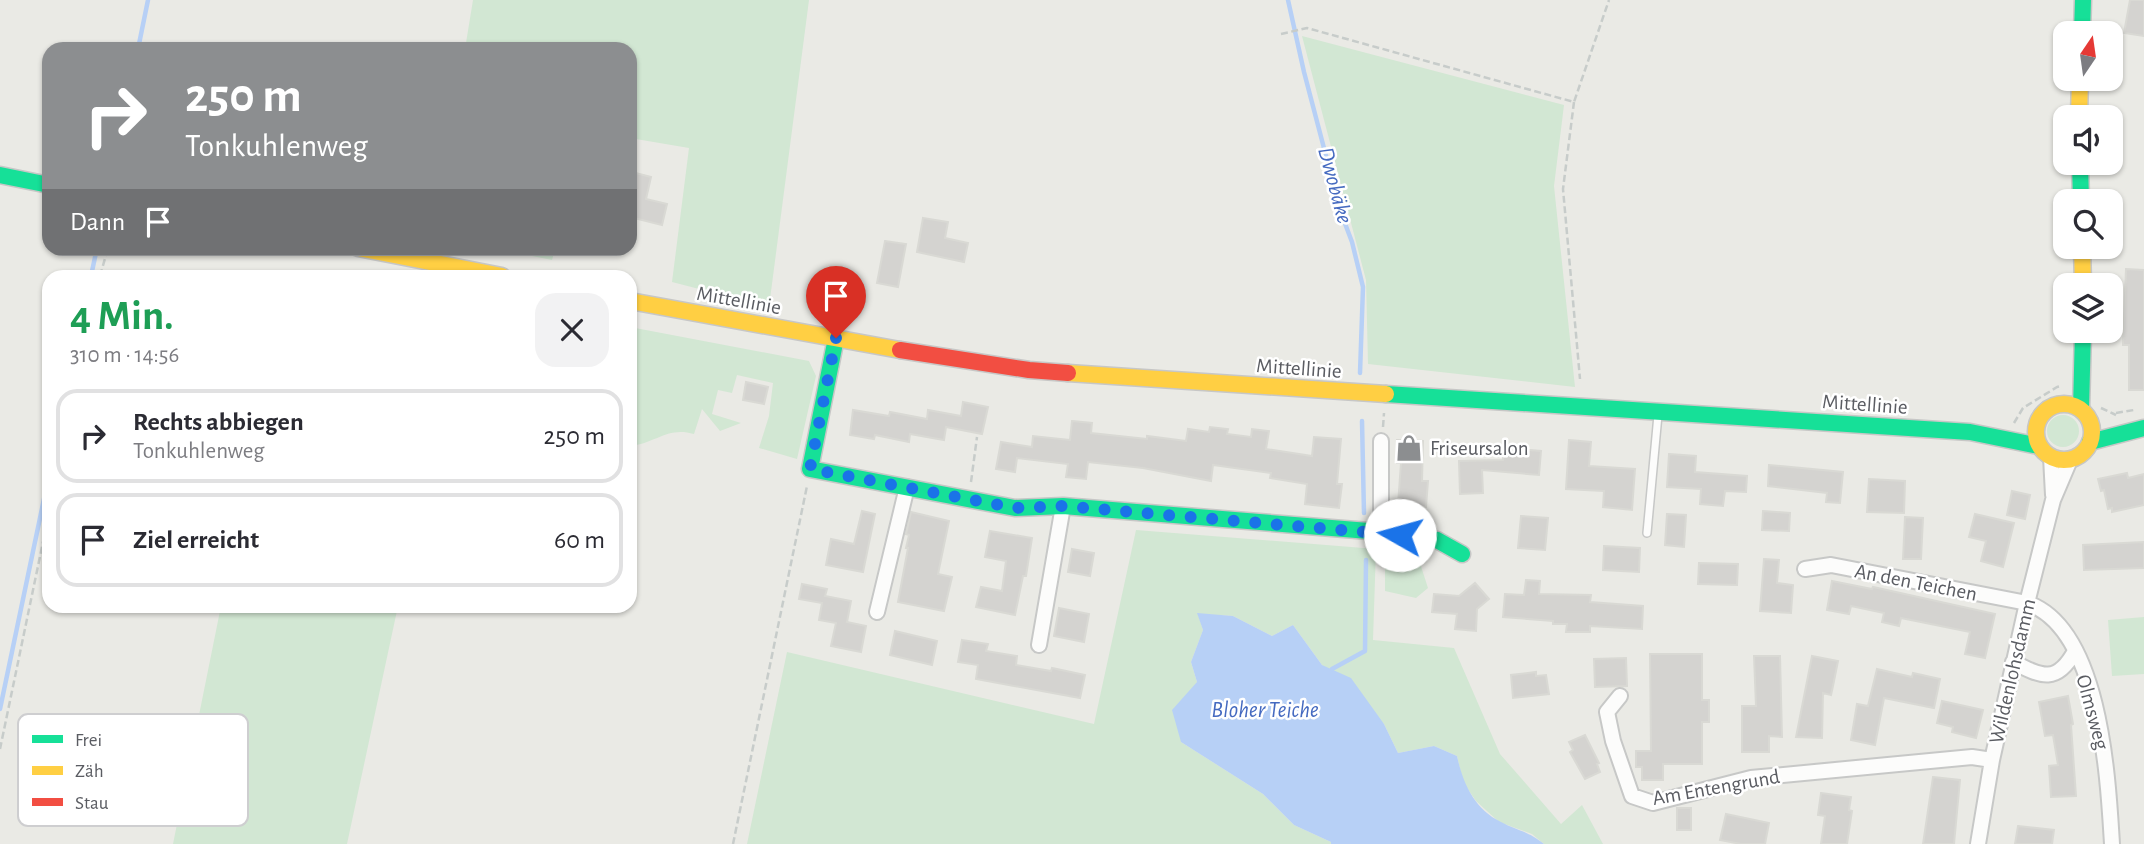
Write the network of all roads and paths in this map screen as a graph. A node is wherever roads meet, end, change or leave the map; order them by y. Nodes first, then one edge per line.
1 (1609, 0) edge
2 (2082, 0) edge
3 (2081, 21) edge
4 (1281, 34) dead end
5 (1574, 102) junction
6 (0, 175) edge
7 (42, 184) edge
8 (399, 256) edge
9 (471, 270) edge
10 (637, 302) edge
11 (836, 338) junction
12 (2083, 343) edge
13 (1580, 379) dead end
14 (2072, 394) junction
15 (1385, 407) dead end
16 (2144, 408) edge
17 (1658, 411) junction
18 (2116, 418) junction
19 (2091, 422) junction
20 (2036, 424) junction
21 (2144, 425) edge
22 (2014, 428) junction
23 (1970, 432) junction
24 (977, 437) dead end
25 (1381, 441) joint
26 (2090, 442) junction
27 (2045, 452) junction
28 (2070, 460) junction
29 (810, 469) junction
30 (906, 487) junction
31 (968, 499) junction
32 (2053, 500) junction
33 (1063, 506) junction
34 (1381, 532) junction
35 (1647, 533) dead end
36 (42, 547) edge
37 (1462, 554) dead end
38 (1805, 569) dead end
39 (2026, 603) junction
40 (877, 611) dead end
41 (1039, 645) dead end
42 (2076, 651) junction
43 (2013, 662) junction
44 (1620, 696) dead end
45 (0, 749) edge
46 (1992, 760) junction
47 (733, 844) edge
48 (1978, 844) edge
49 (2112, 844) edge

1 - 5 path
2 - 3 street
4 - 5 path
5 - 13 path
6 - 7 street
8 - 9 street
10 - 11 street, Mittellinie
11 - 17 street, Mittellinie
11 - 29 street
12 - 14 street
14 - 18 path
14 - 19 street
14 - 20 street
14 - 22 path
15 - 25 path
16 - 18 path
17 - 23 street, Mittellinie
17 - 35 lane
18 - 19 street
18 - 21 street
19 - 26 street
20 - 22 street, Mittellinie
20 - 27 street
21 - 26 street
22 - 23 street, Mittellinie
23 - 27 street, Mittellinie
24 - 31 path
25 - 34 street
26 - 28 street
27 - 28 street
27 - 32 street, Wildenlohsdamm
28 - 32 street, Wildenlohsdamm
29 - 30 street
29 - 47 path
30 - 31 street
30 - 40 street
31 - 33 street
32 - 39 street, Wildenlohsdamm
33 - 34 street
33 - 41 street
34 - 37 street
36 - 45 path
38 - 39 street, An den Teichen
39 - 42 street, Olmsweg
39 - 43 street, Wildenlohsdamm
42 - 43 street
42 - 49 street, Olmsweg
43 - 46 street, Wildenlohsdamm
44 - 46 street, Am Entengrund
46 - 48 street, Wildenlohsdamm

